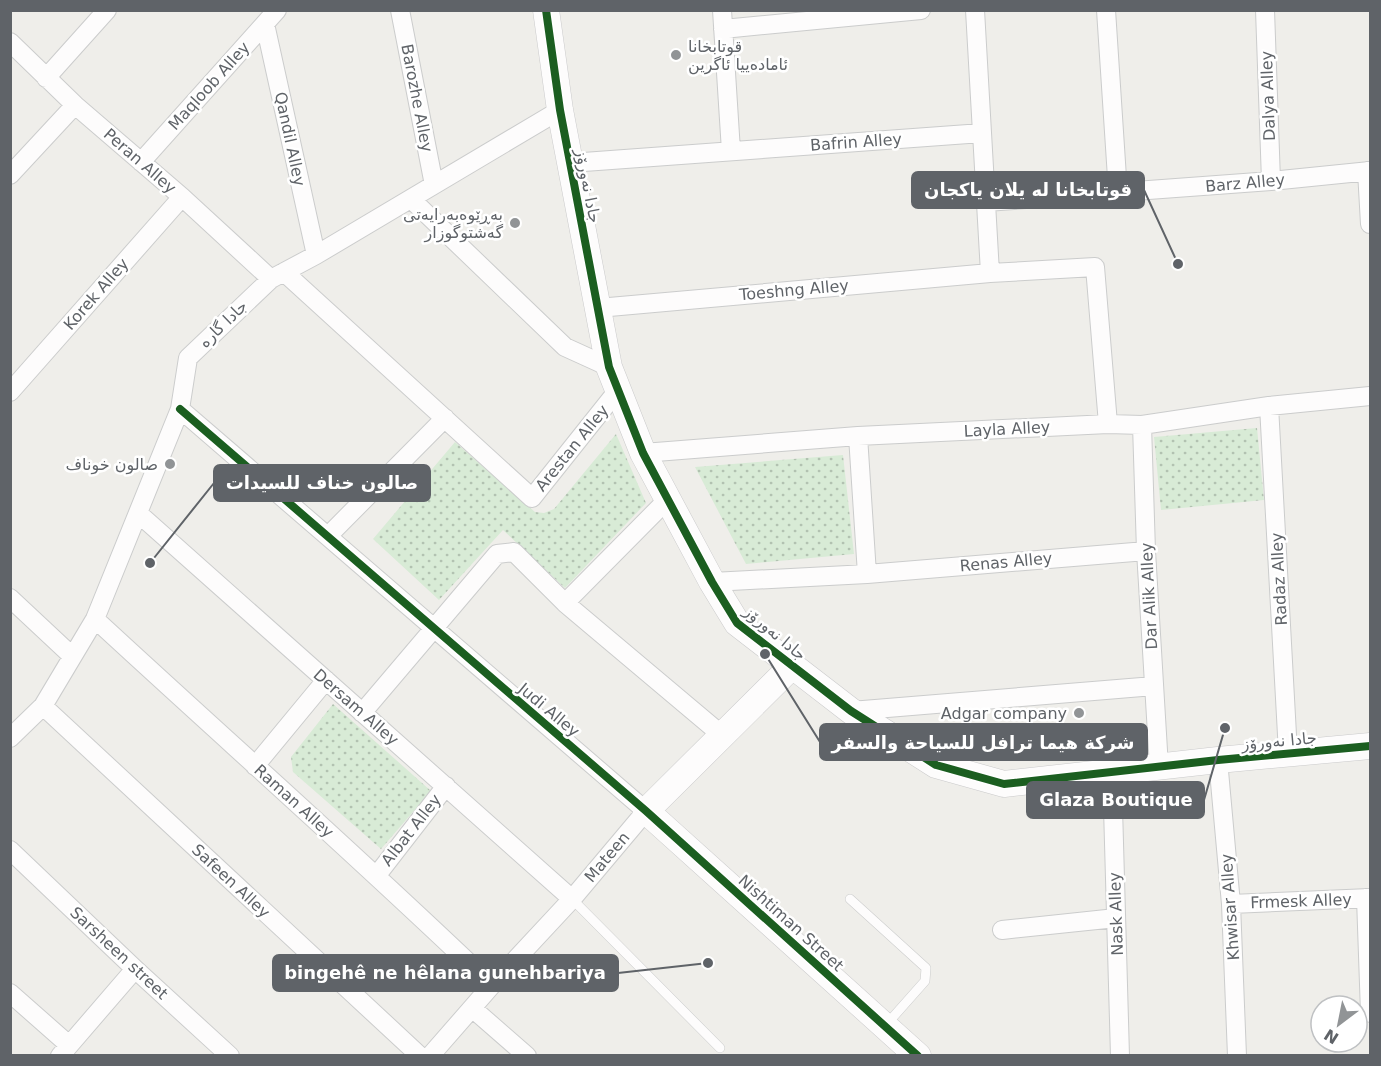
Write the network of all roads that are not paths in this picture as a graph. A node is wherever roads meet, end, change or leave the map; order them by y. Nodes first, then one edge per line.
1 (107, 10) edge
2 (400, 10) edge
3 (546, 10) edge
4 (722, 10) edge
5 (921, 10) edge
6 (975, 10) edge
7 (1106, 10) edge
8 (1265, 10) edge
9 (271, 17) edge
10 (723, 29) junction
11 (10, 42) edge
12 (46, 78) junction
13 (75, 105) junction
14 (560, 110) junction
15 (982, 133) junction
16 (731, 151) junction
17 (141, 162) junction
18 (570, 163) junction
19 (1369, 171) edge
20 (10, 175) edge
21 (1271, 181) junction
22 (434, 185) junction
23 (1118, 192) junction
24 (182, 196) junction
25 (411, 199) junction
26 (986, 201) junction
27 (1371, 224) edge
28 (316, 255) junction
29 (990, 273) junction
30 (277, 275) junction
31 (598, 308) junction
32 (609, 367) junction
33 (618, 390) junction
34 (10, 392) edge
35 (1371, 396) edge
36 (1269, 406) junction
37 (180, 409) junction
38 (445, 418) junction
39 (1108, 424) junction
40 (1142, 424) junction
41 (858, 436) junction
42 (643, 453) junction
43 (668, 499) junction
44 (139, 514) junction
45 (328, 536) junction
46 (1146, 551) junction
47 (867, 574) junction
48 (712, 582) junction
49 (10, 598) edge
50 (565, 603) junction
51 (95, 619) junction
52 (434, 630) junction
53 (72, 656) junction
54 (792, 666) junction
55 (326, 680) junction
56 (1154, 686) junction
57 (43, 706) junction
58 (851, 711) junction
59 (362, 713) junction
60 (723, 736) junction
61 (10, 738) edge
62 (1371, 746) edge
63 (1288, 753) junction
64 (1218, 760) junction
65 (255, 766) junction
66 (1159, 767) junction
67 (1112, 772) junction
68 (446, 786) junction
69 (646, 811) junction
70 (10, 850) edge
71 (377, 875) junction
72 (1368, 898) edge
73 (572, 899) junction
74 (850, 899) dead end
75 (1231, 904) junction
76 (1116, 918) junction
77 (1002, 930) dead end
78 (135, 969) junction
79 (492, 984) junction
80 (10, 993) edge
81 (1370, 1004) edge
82 (472, 1008) junction
83 (885, 1026) junction
84 (720, 1048) dead end
85 (64, 1050) edge
86 (230, 1056) edge
87 (420, 1056) edge
88 (430, 1056) edge
89 (528, 1056) edge
90 (918, 1056) edge
91 (1120, 1056) edge
92 (1237, 1056) edge

1 - 12 street
2 - 22 street, Barozhe Alley
3 - 14 street, جادا نەورۆز
4 - 10 street
5 - 10 street
6 - 15 street
7 - 23 street
8 - 21 street, Dalya Alley
9 - 17 street, Maqloob Alley
9 - 28 street, Qandil Alley
10 - 16 street
11 - 12 street, Peran Alley
12 - 13 street, Peran Alley
13 - 17 street, Peran Alley
13 - 20 street
14 - 18 street, جادا نەورۆز
14 - 22 street, جادا گارە
15 - 16 street, Bafrin Alley
15 - 26 street
16 - 18 street, Bafrin Alley
17 - 24 street, Peran Alley
18 - 31 street, جادا نەورۆز
19 - 21 street, Barz Alley
19 - 27 street
21 - 23 street, Barz Alley
22 - 25 street, جادا گارە
23 - 26 street, Barz Alley
24 - 30 street, Peran Alley
24 - 34 street, Korek Alley
25 - 28 street, جادا گارە
25 - 32 street
26 - 29 street
28 - 30 street, جادا گارە
29 - 31 street, Toeshng Alley
29 - 39 street, Toeshng Alley
30 - 37 street, جادا گارە
30 - 38 street, Arestan Alley
31 - 32 street, جادا نەورۆز
32 - 33 street, جادا نەورۆز
33 - 38 street, Arestan Alley
33 - 42 street, جادا نەورۆز
35 - 36 street, Layla Alley
36 - 40 street, Layla Alley
36 - 63 street, Radaz Alley
37 - 44 street, جادا گارە
37 - 45 street, Judi Alley
38 - 45 street
39 - 40 street, Layla Alley
39 - 41 street, Layla Alley
40 - 46 street, Dar Alik Alley
41 - 42 street, Layla Alley
41 - 47 street
42 - 43 street, جادا نەورۆز
43 - 48 street, جادا نەورۆز
43 - 50 street
44 - 51 street, جادا گارە
44 - 55 street, Dersam Alley
45 - 52 street, Judi Alley
46 - 47 street, Renas Alley
46 - 56 street, Dar Alik Alley
47 - 48 street, Renas Alley
48 - 54 street, جادا نەورۆز
49 - 53 street
50 - 52 street
50 - 60 street
51 - 53 street, جادا گارە
51 - 65 street, Raman Alley
52 - 59 street
52 - 69 street, Judi Alley
53 - 57 street, جادا گارە
54 - 58 street, جادا نەورۆز
54 - 60 street, Mateen
55 - 59 street, Dersam Alley
55 - 65 street
56 - 58 street
56 - 66 street, Dar Alik Alley
57 - 61 street, جادا گارە
57 - 87 street, Safeen Alley
58 - 67 street, جادا نەورۆز
59 - 68 street, Dersam Alley
60 - 69 street, Mateen
62 - 63 street, جادا نەورۆز
63 - 64 street, جادا نەورۆز
64 - 66 street, جادا نەورۆز
64 - 75 street, Khwisar Alley
65 - 71 street, Raman Alley
66 - 67 street, جادا نەورۆز
67 - 76 street, Nask Alley
68 - 71 street, Albat Alley
68 - 73 street, Dersam Alley
69 - 73 street, Mateen
69 - 83 street, Nishtiman Street
70 - 78 street, Sarsheen street
71 - 79 street, Raman Alley
72 - 75 street, Frmesk Alley
72 - 81 street
73 - 79 street, Mateen
73 - 84 lane
74 - 83 lane
75 - 92 street, Khwisar Alley
76 - 77 street
76 - 91 street, Nask Alley
78 - 85 street
78 - 86 street, Sarsheen street
79 - 82 street, Mateen
80 - 85 street
82 - 88 street, Mateen
82 - 89 street
83 - 90 street, Nishtiman Street

